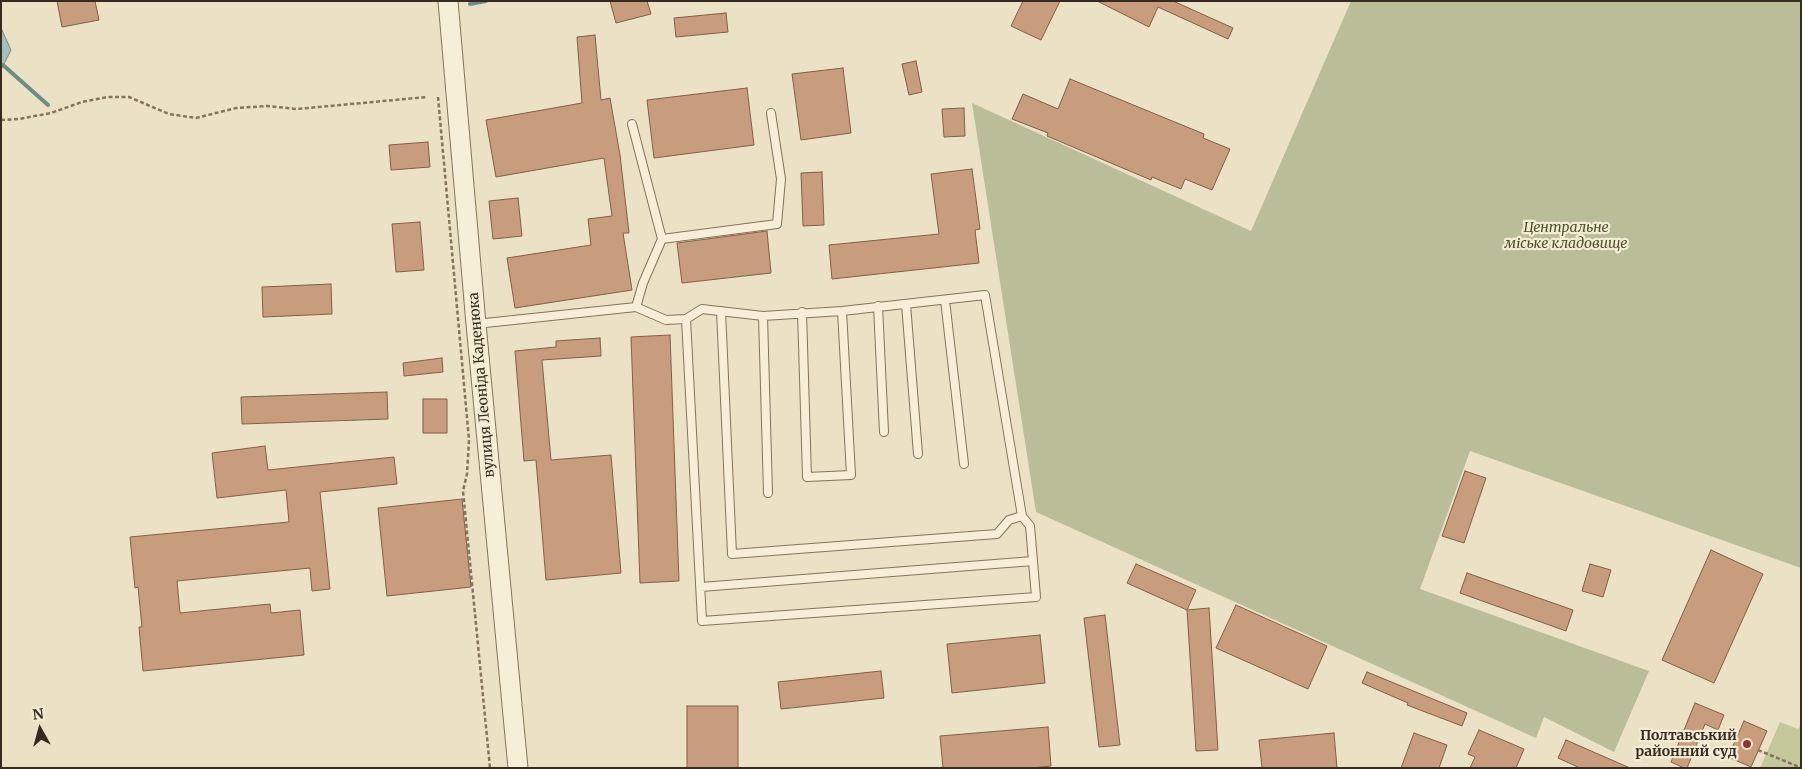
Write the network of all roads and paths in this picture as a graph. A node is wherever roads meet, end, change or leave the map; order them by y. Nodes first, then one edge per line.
1 (448, 1) edge
2 (426, 97) dead end
3 (438, 97) dead end
4 (772, 113) dead end
5 (1, 120) edge
6 (632, 124) dead end
7 (662, 239) junction
8 (945, 300) junction
9 (906, 304) junction
10 (878, 306) junction
11 (636, 307) junction
12 (721, 311) junction
13 (842, 311) junction
14 (802, 312) junction
15 (763, 316) junction
16 (686, 319) junction
17 (476, 324) junction
18 (884, 432) dead end
19 (918, 454) dead end
20 (964, 464) dead end
21 (768, 493) dead end
22 (1022, 516) junction
23 (1033, 561) junction
24 (701, 587) junction
25 (1758, 750) dead end
26 (1801, 763) edge
27 (1799, 767) edge
28 (490, 768) edge
29 (518, 768) edge

1 - 17 street, вулиця Леоніда Каденюка
2 - 5 path
3 - 28 path
4 - 7 lane
6 - 7 lane
7 - 11 lane
8 - 9 lane
8 - 20 lane
8 - 22 lane
9 - 10 lane
9 - 19 lane
10 - 13 lane
10 - 18 lane
11 - 16 lane
11 - 17 lane
12 - 15 lane
12 - 16 lane
12 - 22 lane
13 - 14 lane
13 - 14 lane
14 - 15 lane
15 - 21 lane
16 - 24 lane
17 - 29 street, вулиця Леоніда Каденюка
22 - 23 lane
23 - 24 lane
23 - 24 lane
25 - 27 path
26 - 27 path

